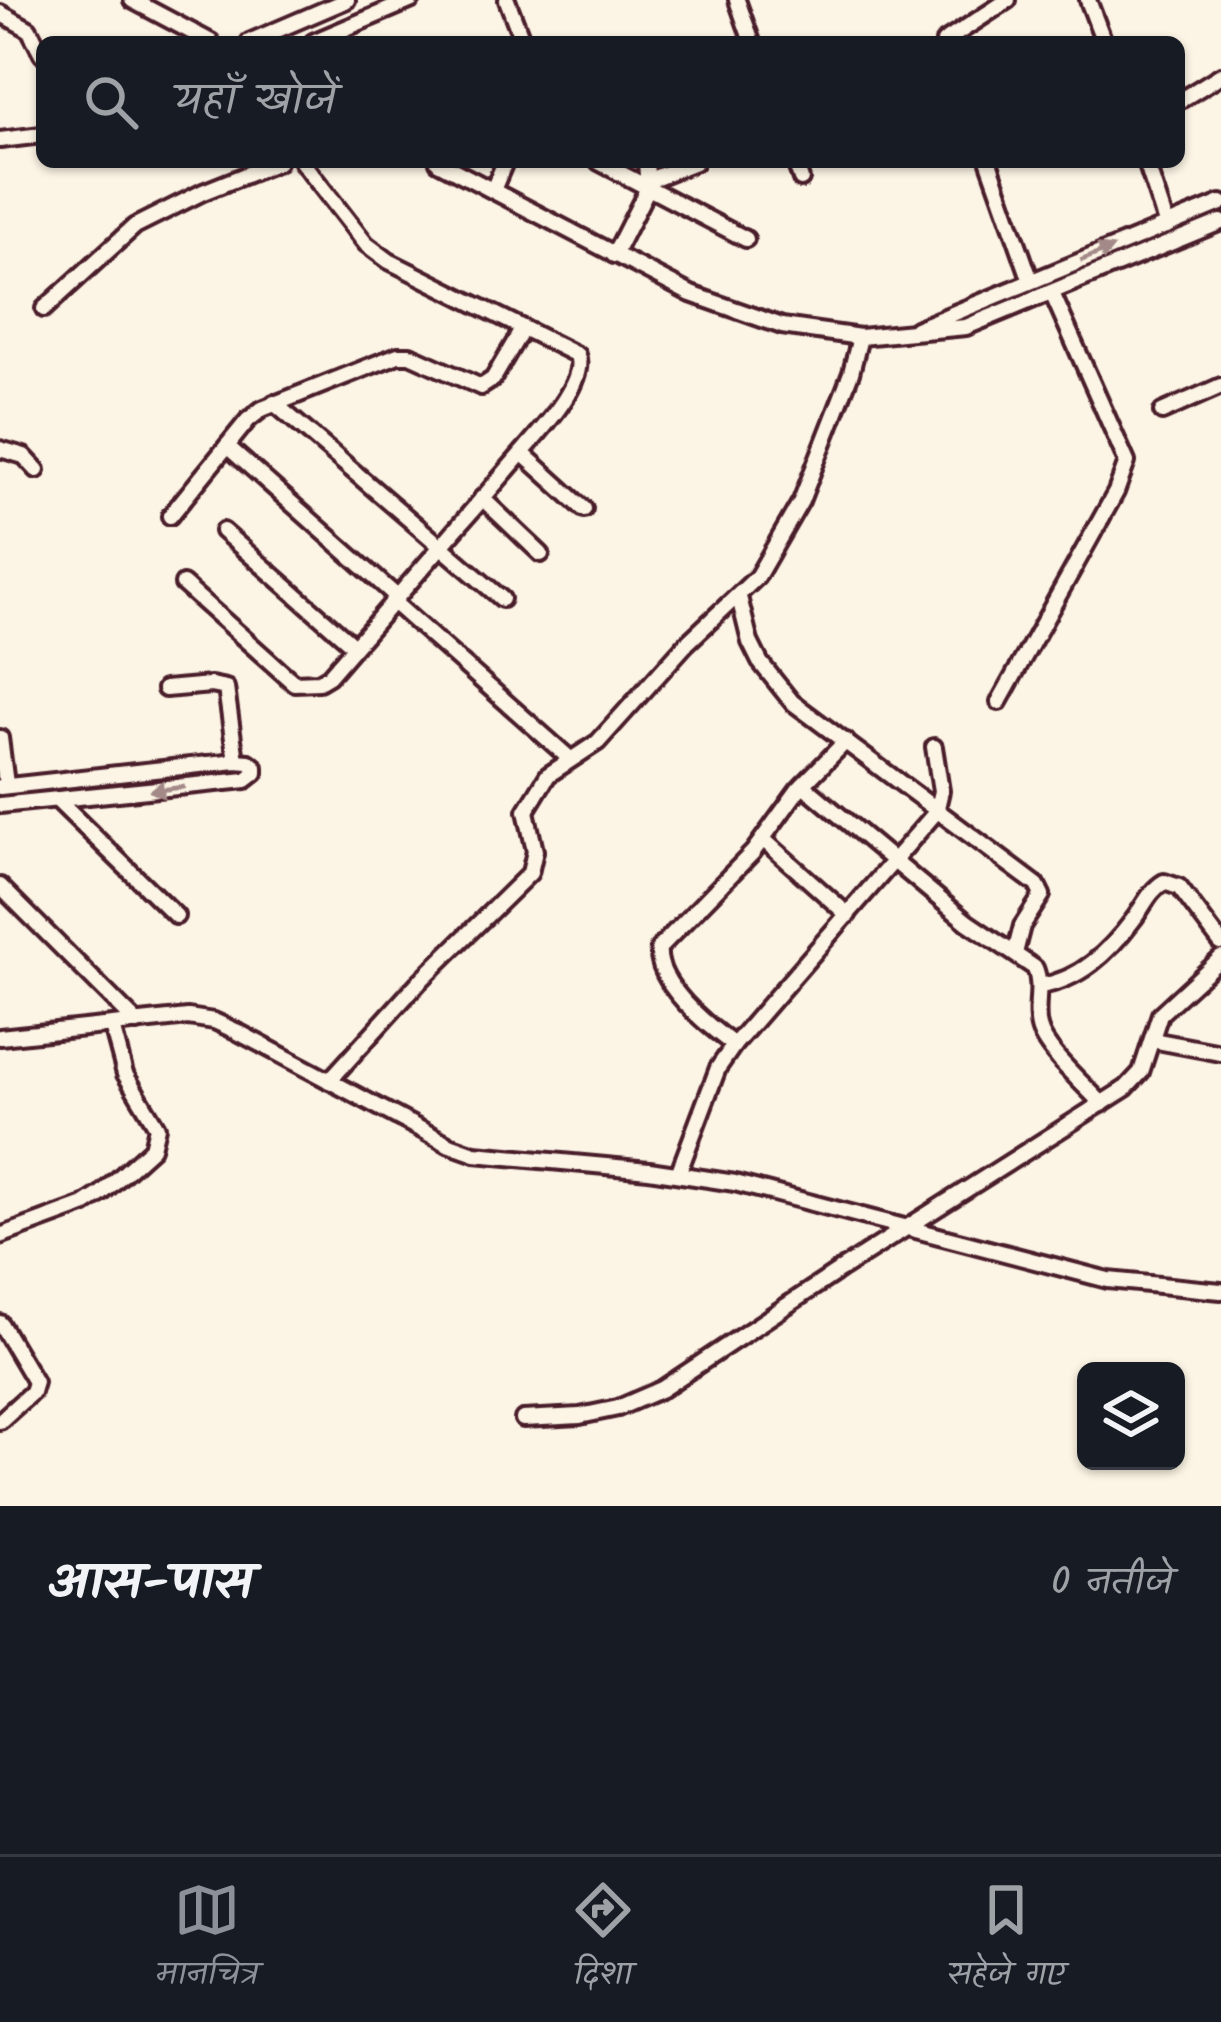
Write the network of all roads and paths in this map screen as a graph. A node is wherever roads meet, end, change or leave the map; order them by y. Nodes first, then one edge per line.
1 (132, 0) edge
2 (347, 0) edge
3 (412, 0) edge
4 (508, 0) edge
5 (737, 0) edge
6 (1008, 0) edge
7 (1088, 0) edge
8 (0, 13) edge
9 (200, 36) edge
10 (263, 36) edge
11 (327, 36) edge
12 (519, 36) edge
13 (750, 36) edge
14 (955, 36) edge
15 (1101, 36) edge
16 (36, 42) edge
17 (1221, 76) edge
18 (1185, 97) edge
19 (36, 136) edge
20 (0, 140) edge
21 (263, 168) edge
22 (307, 168) edge
23 (450, 168) edge
24 (502, 168) edge
25 (613, 168) edge
26 (647, 168) edge
27 (682, 168) edge
28 (797, 168) edge
29 (991, 168) edge
30 (1148, 168) edge
31 (801, 179) dead end
32 (649, 184) junction
33 (493, 190) junction
34 (1221, 203) edge
35 (1221, 222) edge
36 (1167, 226) junction
37 (746, 239) dead end
38 (614, 255) junction
39 (1031, 281) junction
40 (1052, 293) junction
41 (44, 309) dead end
42 (523, 328) junction
43 (911, 331) junction
44 (860, 337) junction
45 (1221, 386) edge
46 (274, 403) junction
47 (1162, 412) dead end
48 (227, 446) junction
49 (0, 449) edge
50 (521, 453) junction
51 (37, 470) dead end
52 (482, 498) junction
53 (584, 509) dead end
54 (170, 516) dead end
55 (223, 531) dead end
56 (439, 547) junction
57 (541, 554) dead end
58 (184, 584) dead end
59 (739, 597) junction
60 (394, 598) junction
61 (502, 599) dead end
62 (354, 646) junction
63 (165, 688) dead end
64 (999, 702) dead end
65 (0, 738) edge
66 (846, 741) junction
67 (934, 747) dead end
68 (569, 758) junction
69 (236, 761) junction
70 (3, 785) edge
71 (803, 785) junction
72 (58, 801) junction
73 (0, 805) edge
74 (936, 812) junction
75 (764, 840) junction
76 (894, 862) junction
77 (0, 886) edge
78 (848, 915) junction
79 (176, 916) dead end
80 (1221, 943) edge
81 (1015, 953) junction
82 (1221, 958) edge
83 (1039, 986) junction
84 (137, 1023) junction
85 (112, 1026) junction
86 (0, 1037) edge
87 (1152, 1040) junction
88 (734, 1046) junction
89 (1221, 1053) edge
90 (329, 1081) junction
91 (1102, 1104) junction
92 (678, 1174) junction
93 (907, 1228) junction
94 (0, 1236) edge
95 (1221, 1291) edge
96 (0, 1323) edge
97 (523, 1420) dead end
98 (0, 1421) edge

1 - 9 street
2 - 10 street
3 - 11 street
4 - 12 street
5 - 13 street
6 - 14 street
7 - 15 street
8 - 16 street
17 - 18 street
19 - 20 street
21 - 41 street
22 - 42 street
23 - 33 street
24 - 33 street
25 - 32 street
26 - 32 street
27 - 32 street
28 - 31 street
29 - 39 street
30 - 36 street
32 - 37 street
32 - 38 street
33 - 38 street
34 - 36 street
35 - 40 street
39 -> 36 street
38 - 44 street
39 - 43 street
40 - 43 street
40 - 64 street
42 - 46 street
42 - 50 street
43 - 44 street
44 - 59 street
45 - 47 street
46 - 48 street
46 - 56 street
48 - 54 street
48 - 60 street
49 - 51 street
50 - 52 street
50 - 53 street
52 - 56 street
52 - 57 street
55 - 62 street
56 - 60 street
56 - 61 street
58 - 62 street
59 - 66 street
59 - 68 street
60 - 62 street
60 - 68 street
63 - 69 street
65 - 70 street
66 - 71 street
66 - 74 street
67 - 74 street
68 - 90 street
69 - 70 street
69 -> 72 street
71 - 75 street
71 - 76 street
72 - 73 street
72 - 79 street
74 - 76 street
74 - 81 street
75 - 78 street
75 - 88 street
76 - 78 street
76 - 81 street
77 - 84 street
78 - 88 street
80 - 83 street
81 - 83 street
82 - 87 street
83 - 91 street
84 - 85 street
84 - 90 street
85 - 86 street
85 - 94 street
87 - 89 street
87 - 91 street
88 - 92 street
90 - 92 street
91 - 93 street
92 - 93 street
93 - 95 street
93 - 97 street
96 - 98 street

